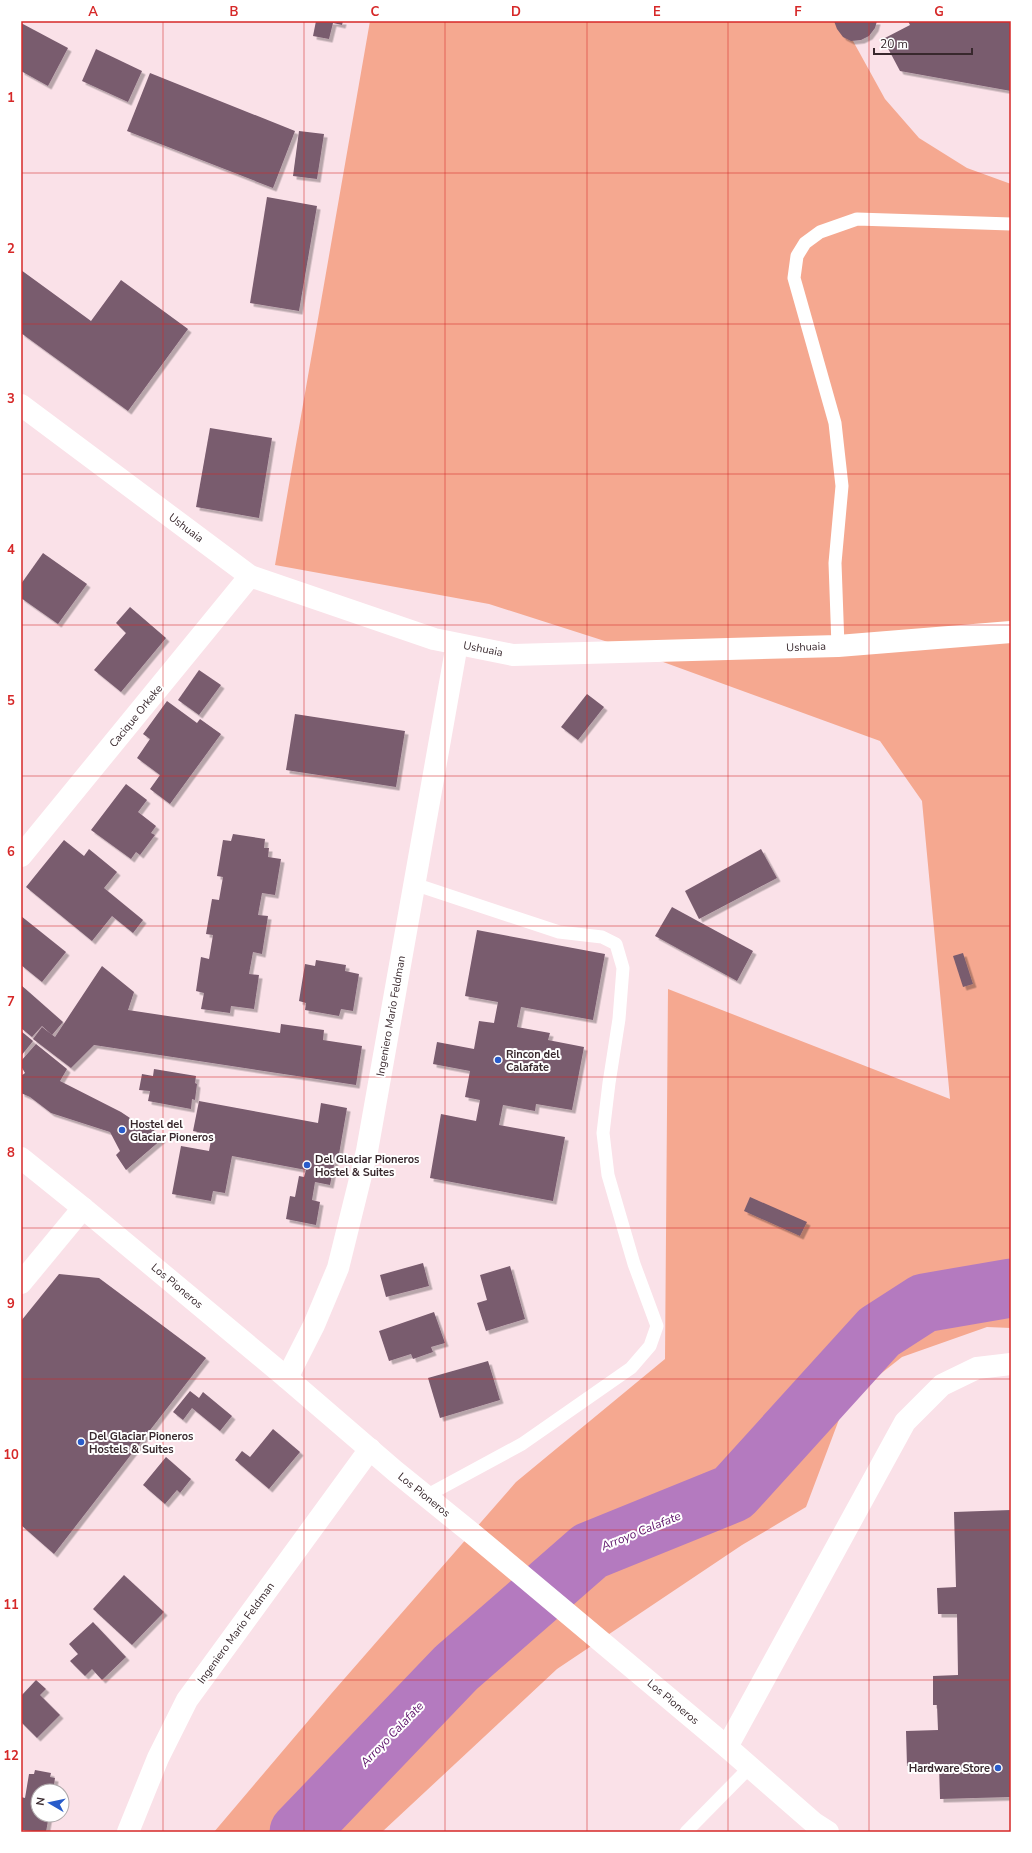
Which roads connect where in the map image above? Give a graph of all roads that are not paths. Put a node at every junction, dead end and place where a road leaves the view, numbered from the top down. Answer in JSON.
{"nodes":[{"id":1,"x":1011,"y":224,"type":"edge"},
{"id":2,"x":21,"y":405,"type":"edge"},
{"id":3,"x":250,"y":576,"type":"junction"},
{"id":4,"x":1011,"y":632,"type":"edge"},
{"id":5,"x":456,"y":644,"type":"junction"},
{"id":6,"x":838,"y":646,"type":"junction"},
{"id":7,"x":21,"y":856,"type":"edge"},
{"id":8,"x":414,"y":884,"type":"junction"},
{"id":9,"x":21,"y":1158,"type":"edge"},
{"id":10,"x":84,"y":1208,"type":"junction"},
{"id":11,"x":21,"y":1283,"type":"edge"},
{"id":12,"x":1011,"y":1364,"type":"edge"},
{"id":13,"x":287,"y":1378,"type":"junction"},
{"id":14,"x":370,"y":1449,"type":"junction"},
{"id":15,"x":426,"y":1496,"type":"junction"},
{"id":16,"x":727,"y":1747,"type":"junction"},
{"id":17,"x":750,"y":1767,"type":"junction"},
{"id":18,"x":128,"y":1832,"type":"edge"},
{"id":19,"x":686,"y":1832,"type":"edge"},
{"id":20,"x":828,"y":1832,"type":"edge"}],
"edges":[{"from":1,"to":6,"type":"lane"},
{"from":2,"to":3,"type":"street","name":"Ushuaia"},
{"from":3,"to":5,"type":"street","name":"Ushuaia"},
{"from":3,"to":7,"type":"street","name":"Cacique Orkeke"},
{"from":4,"to":6,"type":"street","name":"Ushuaia"},
{"from":5,"to":6,"type":"street","name":"Ushuaia"},
{"from":5,"to":8,"type":"street","name":"Ingeniero Mario Feldman"},
{"from":8,"to":13,"type":"street","name":"Ingeniero Mario Feldman"},
{"from":8,"to":15,"type":"lane"},
{"from":9,"to":10,"type":"street","name":"Los Pioneros"},
{"from":10,"to":11,"type":"street"},
{"from":10,"to":13,"type":"street","name":"Los Pioneros"},
{"from":12,"to":16,"type":"street"},
{"from":13,"to":14,"type":"street","name":"Los Pioneros"},
{"from":14,"to":15,"type":"street","name":"Los Pioneros"},
{"from":14,"to":18,"type":"street","name":"Ingeniero Mario Feldman"},
{"from":15,"to":16,"type":"street","name":"Los Pioneros"},
{"from":16,"to":17,"type":"street","name":"Los Pioneros"},
{"from":17,"to":19,"type":"lane"},
{"from":17,"to":20,"type":"street","name":"Los Pioneros"}]}
